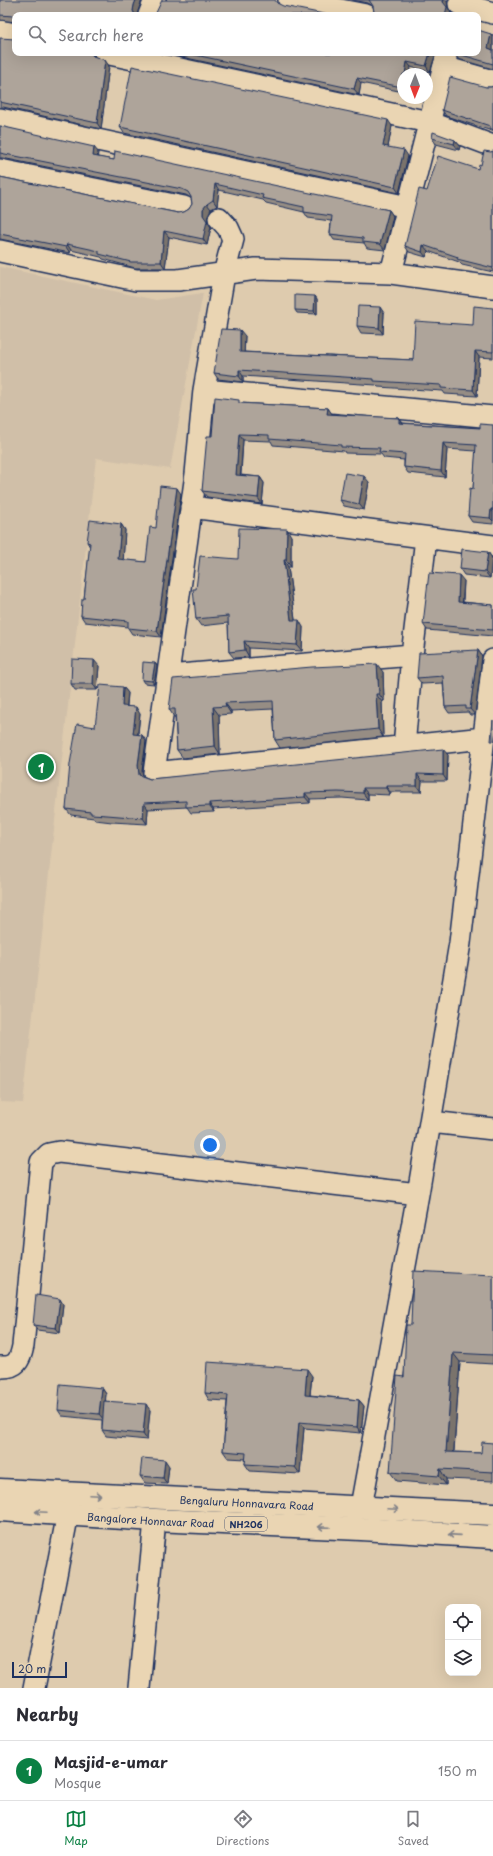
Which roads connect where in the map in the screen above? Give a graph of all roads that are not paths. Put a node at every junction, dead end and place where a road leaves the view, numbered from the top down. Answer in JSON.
{"nodes":[{"id":1,"x":155,"y":0,"type":"edge"},
{"id":2,"x":289,"y":0,"type":"edge"},
{"id":3,"x":459,"y":6,"type":"edge"},
{"id":4,"x":151,"y":12,"type":"edge"},
{"id":5,"x":351,"y":12,"type":"edge"},
{"id":6,"x":493,"y":13,"type":"edge"},
{"id":7,"x":0,"y":30,"type":"edge"},
{"id":8,"x":12,"y":33,"type":"edge"},
{"id":9,"x":135,"y":56,"type":"edge"},
{"id":10,"x":445,"y":60,"type":"edge"},
{"id":11,"x":493,"y":81,"type":"edge"},
{"id":12,"x":0,"y":119,"type":"edge"},
{"id":13,"x":430,"y":122,"type":"junction"},
{"id":14,"x":493,"y":146,"type":"edge"},
{"id":15,"x":0,"y":170,"type":"edge"},
{"id":16,"x":184,"y":207,"type":"dead end"},
{"id":17,"x":408,"y":207,"type":"junction"},
{"id":18,"x":219,"y":218,"type":"dead end"},
{"id":19,"x":0,"y":251,"type":"edge"},
{"id":20,"x":391,"y":273,"type":"junction"},
{"id":21,"x":224,"y":274,"type":"junction"},
{"id":22,"x":493,"y":287,"type":"edge"},
{"id":23,"x":204,"y":390,"type":"junction"},
{"id":24,"x":493,"y":417,"type":"edge"},
{"id":25,"x":191,"y":507,"type":"junction"},
{"id":26,"x":426,"y":538,"type":"junction"},
{"id":27,"x":493,"y":546,"type":"edge"},
{"id":28,"x":412,"y":655,"type":"junction"},
{"id":29,"x":493,"y":660,"type":"edge"},
{"id":30,"x":168,"y":676,"type":"junction"},
{"id":31,"x":484,"y":738,"type":"junction"},
{"id":32,"x":404,"y":746,"type":"junction"},
{"id":33,"x":487,"y":766,"type":"edge"},
{"id":34,"x":431,"y":1122,"type":"junction"},
{"id":35,"x":493,"y":1129,"type":"edge"},
{"id":36,"x":418,"y":1194,"type":"junction"},
{"id":37,"x":0,"y":1367,"type":"edge"},
{"id":38,"x":0,"y":1490,"type":"edge"},
{"id":39,"x":361,"y":1508,"type":"junction"},
{"id":40,"x":0,"y":1510,"type":"edge"},
{"id":41,"x":68,"y":1513,"type":"junction"},
{"id":42,"x":493,"y":1514,"type":"edge"},
{"id":43,"x":155,"y":1520,"type":"junction"},
{"id":44,"x":493,"y":1537,"type":"edge"},
{"id":45,"x":34,"y":1688,"type":"edge"},
{"id":46,"x":139,"y":1688,"type":"edge"}],
"edges":[{"from":1,"to":4,"type":"street"},
{"from":2,"to":5,"type":"street"},
{"from":3,"to":6,"type":"street"},
{"from":7,"to":8,"type":"street"},
{"from":9,"to":13,"type":"street"},
{"from":10,"to":11,"type":"street"},
{"from":10,"to":13,"type":"street"},
{"from":12,"to":17,"type":"street"},
{"from":13,"to":14,"type":"street"},
{"from":13,"to":17,"type":"street"},
{"from":15,"to":16,"type":"street"},
{"from":17,"to":20,"type":"street"},
{"from":18,"to":21,"type":"street"},
{"from":19,"to":21,"type":"street"},
{"from":20,"to":21,"type":"street"},
{"from":20,"to":22,"type":"street"},
{"from":21,"to":23,"type":"street"},
{"from":23,"to":24,"type":"street"},
{"from":23,"to":25,"type":"street"},
{"from":25,"to":26,"type":"street"},
{"from":25,"to":30,"type":"street"},
{"from":26,"to":27,"type":"street"},
{"from":26,"to":28,"type":"street"},
{"from":28,"to":30,"type":"street"},
{"from":28,"to":32,"type":"street"},
{"from":29,"to":31,"type":"street"},
{"from":30,"to":32,"type":"street"},
{"from":31,"to":32,"type":"street"},
{"from":31,"to":33,"type":"street"},
{"from":33,"to":34,"type":"street"},
{"from":34,"to":35,"type":"street"},
{"from":34,"to":36,"type":"street"},
{"from":36,"to":37,"type":"street"},
{"from":36,"to":39,"type":"street"},
{"from":38,"to":39,"type":"main road","name":"Bengaluru Honnavara Road","number":"NH206","one_way":true},
{"from":39,"to":42,"type":"main road","name":"Bengaluru Honnavara Road","number":"NH206","one_way":true},
{"from":41,"to":40,"type":"main road","name":"Bangalore Honnavar Road","number":"NH206","one_way":true},
{"from":41,"to":43,"type":"main road","name":"Bangalore Honnavar Road","number":"NH206"},
{"from":41,"to":45,"type":"street"},
{"from":44,"to":43,"type":"main road","name":"Bangalore Honnavar Road","number":"NH206","one_way":true},
{"from":43,"to":46,"type":"street"}]}
